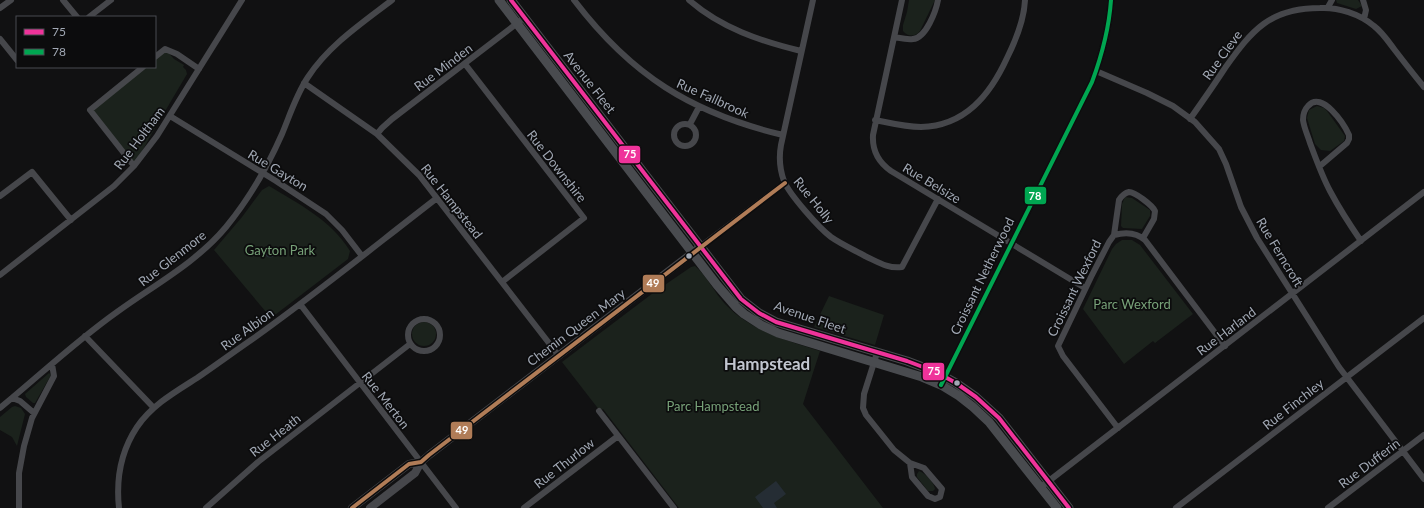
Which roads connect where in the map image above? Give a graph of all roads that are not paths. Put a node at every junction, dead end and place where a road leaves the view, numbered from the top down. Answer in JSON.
{"nodes":[{"id":1,"x":10,"y":0,"type":"edge"},
{"id":2,"x":63,"y":0,"type":"edge"},
{"id":3,"x":111,"y":0,"type":"edge"},
{"id":4,"x":242,"y":0,"type":"edge"},
{"id":5,"x":392,"y":0,"type":"edge"},
{"id":6,"x":499,"y":0,"type":"edge"},
{"id":7,"x":511,"y":0,"type":"edge"},
{"id":8,"x":574,"y":0,"type":"edge"},
{"id":9,"x":689,"y":0,"type":"edge"},
{"id":10,"x":813,"y":0,"type":"edge"},
{"id":11,"x":902,"y":0,"type":"edge"},
{"id":12,"x":938,"y":0,"type":"edge"},
{"id":13,"x":1025,"y":0,"type":"edge"},
{"id":14,"x":1111,"y":0,"type":"edge"},
{"id":15,"x":1332,"y":0,"type":"edge"},
{"id":16,"x":1363,"y":0,"type":"edge"},
{"id":17,"x":1328,"y":7,"type":"junction"},
{"id":18,"x":0,"y":8,"type":"edge"},
{"id":19,"x":76,"y":16,"type":"edge"},
{"id":20,"x":90,"y":16,"type":"edge"},
{"id":21,"x":1364,"y":19,"type":"junction"},
{"id":22,"x":521,"y":21,"type":"junction"},
{"id":23,"x":894,"y":37,"type":"junction"},
{"id":24,"x":0,"y":39,"type":"edge"},
{"id":25,"x":801,"y":51,"type":"junction"},
{"id":26,"x":156,"y":56,"type":"edge"},
{"id":27,"x":16,"y":59,"type":"edge"},
{"id":28,"x":465,"y":64,"type":"junction"},
{"id":29,"x":142,"y":68,"type":"edge"},
{"id":30,"x":199,"y":69,"type":"junction"},
{"id":31,"x":1096,"y":71,"type":"junction"},
{"id":32,"x":304,"y":83,"type":"junction"},
{"id":33,"x":1424,"y":87,"type":"edge"},
{"id":34,"x":699,"y":107,"type":"junction"},
{"id":35,"x":170,"y":116,"type":"junction"},
{"id":36,"x":1190,"y":119,"type":"junction"},
{"id":37,"x":875,"y":120,"type":"junction"},
{"id":38,"x":690,"y":124,"type":"dead end"},
{"id":39,"x":377,"y":134,"type":"junction"},
{"id":40,"x":783,"y":135,"type":"junction"},
{"id":41,"x":134,"y":166,"type":"junction"},
{"id":42,"x":1320,"y":166,"type":"junction"},
{"id":43,"x":263,"y":174,"type":"junction"},
{"id":44,"x":785,"y":183,"type":"junction"},
{"id":45,"x":1424,"y":192,"type":"edge"},
{"id":46,"x":0,"y":196,"type":"edge"},
{"id":47,"x":437,"y":198,"type":"junction"},
{"id":48,"x":938,"y":199,"type":"junction"},
{"id":49,"x":71,"y":220,"type":"junction"},
{"id":50,"x":1114,"y":235,"type":"junction"},
{"id":51,"x":1143,"y":238,"type":"junction"},
{"id":52,"x":1361,"y":241,"type":"junction"},
{"id":53,"x":1011,"y":244,"type":"junction"},
{"id":54,"x":700,"y":247,"type":"junction"},
{"id":55,"x":693,"y":253,"type":"junction"},
{"id":56,"x":362,"y":256,"type":"junction"},
{"id":57,"x":0,"y":275,"type":"edge"},
{"id":58,"x":502,"y":282,"type":"junction"},
{"id":59,"x":1085,"y":288,"type":"junction"},
{"id":60,"x":1292,"y":294,"type":"junction"},
{"id":61,"x":300,"y":304,"type":"junction"},
{"id":62,"x":1424,"y":318,"type":"edge"},
{"id":63,"x":86,"y":336,"type":"junction"},
{"id":64,"x":410,"y":344,"type":"junction"},
{"id":65,"x":1225,"y":346,"type":"junction"},
{"id":66,"x":559,"y":356,"type":"junction"},
{"id":67,"x":876,"y":357,"type":"junction"},
{"id":68,"x":52,"y":364,"type":"junction"},
{"id":69,"x":1347,"y":377,"type":"junction"},
{"id":70,"x":943,"y":381,"type":"junction"},
{"id":71,"x":360,"y":383,"type":"junction"},
{"id":72,"x":12,"y":398,"type":"junction"},
{"id":73,"x":153,"y":407,"type":"junction"},
{"id":74,"x":0,"y":408,"type":"edge"},
{"id":75,"x":599,"y":411,"type":"dead end"},
{"id":76,"x":34,"y":413,"type":"junction"},
{"id":77,"x":1118,"y":428,"type":"junction"},
{"id":78,"x":1424,"y":435,"type":"edge"},
{"id":79,"x":618,"y":436,"type":"junction"},
{"id":80,"x":1403,"y":451,"type":"junction"},
{"id":81,"x":421,"y":462,"type":"junction"},
{"id":82,"x":910,"y":463,"type":"junction"},
{"id":83,"x":1424,"y":479,"type":"edge"},
{"id":84,"x":1049,"y":481,"type":"junction"},
{"id":85,"x":1041,"y":487,"type":"junction"},
{"id":86,"x":19,"y":508,"type":"edge"},
{"id":87,"x":119,"y":508,"type":"edge"},
{"id":88,"x":206,"y":508,"type":"edge"},
{"id":89,"x":352,"y":508,"type":"edge"},
{"id":90,"x":370,"y":508,"type":"edge"},
{"id":91,"x":456,"y":508,"type":"edge"},
{"id":92,"x":524,"y":508,"type":"edge"},
{"id":93,"x":674,"y":508,"type":"edge"},
{"id":94,"x":1057,"y":508,"type":"edge"},
{"id":95,"x":1069,"y":508,"type":"edge"},
{"id":96,"x":1176,"y":508,"type":"edge"},
{"id":97,"x":1328,"y":508,"type":"edge"}],
"edges":[{"from":1,"to":18,"type":"street"},
{"from":2,"to":19,"type":"street"},
{"from":3,"to":20,"type":"street"},
{"from":4,"to":30,"type":"street","name":"Rue Holtham"},
{"from":5,"to":32,"type":"street","name":"Rue Glenmore"},
{"from":6,"to":22,"type":"main road","name":"Avenue Fleet"},
{"from":7,"to":22,"type":"main road","name":"Avenue Fleet"},
{"from":8,"to":34,"type":"street","name":"Rue Fallbrook"},
{"from":9,"to":25,"type":"street"},
{"from":10,"to":25,"type":"street","name":"Rue Holly"},
{"from":11,"to":23,"type":"street","name":"Rue Belsize"},
{"from":12,"to":23,"type":"street"},
{"from":13,"to":37,"type":"street"},
{"from":14,"to":31,"type":"street","name":"Croissant Netherwood"},
{"from":15,"to":17,"type":"street"},
{"from":16,"to":21,"type":"street"},
{"from":17,"to":21,"type":"street","name":"Rue Cleve"},
{"from":17,"to":36,"type":"street","name":"Rue Cleve"},
{"from":21,"to":33,"type":"street","name":"Rue Cleve"},
{"from":22,"to":28,"type":"street","name":"Rue Minden"},
{"from":22,"to":54,"type":"main road","name":"Avenue Fleet"},
{"from":22,"to":55,"type":"main road","name":"Avenue Fleet"},
{"from":23,"to":37,"type":"street","name":"Rue Belsize"},
{"from":24,"to":27,"type":"street"},
{"from":25,"to":40,"type":"street","name":"Rue Holly"},
{"from":26,"to":30,"type":"street"},
{"from":28,"to":39,"type":"street","name":"Rue Minden"},
{"from":28,"to":58,"type":"street","name":"Rue Downshire"},
{"from":29,"to":41,"type":"street"},
{"from":30,"to":35,"type":"street","name":"Rue Holtham"},
{"from":31,"to":36,"type":"street","name":"Rue Ferncroft"},
{"from":31,"to":53,"type":"street","name":"Croissant Netherwood"},
{"from":32,"to":39,"type":"street","name":"Rue Hampstead"},
{"from":32,"to":43,"type":"street","name":"Rue Glenmore"},
{"from":34,"to":38,"type":"street"},
{"from":34,"to":40,"type":"street","name":"Rue Fallbrook"},
{"from":35,"to":41,"type":"street","name":"Rue Holtham"},
{"from":35,"to":43,"type":"street","name":"Rue Gayton"},
{"from":36,"to":60,"type":"street","name":"Rue Ferncroft"},
{"from":37,"to":48,"type":"street","name":"Rue Belsize"},
{"from":39,"to":47,"type":"street","name":"Rue Hampstead"},
{"from":40,"to":44,"type":"street","name":"Rue Holly"},
{"from":41,"to":49,"type":"street","name":"Rue Holtham"},
{"from":42,"to":42,"type":"street"},
{"from":42,"to":52,"type":"street"},
{"from":43,"to":56,"type":"street","name":"Rue Gayton"},
{"from":43,"to":63,"type":"street","name":"Rue Glenmore"},
{"from":44,"to":48,"type":"street","name":"Rue Holly"},
{"from":44,"to":54,"type":"street","name":"Chemin Queen Mary"},
{"from":45,"to":52,"type":"street","name":"Rue Harland"},
{"from":46,"to":49,"type":"street"},
{"from":47,"to":56,"type":"street","name":"Rue Albion"},
{"from":47,"to":58,"type":"street","name":"Rue Hampstead"},
{"from":48,"to":53,"type":"street","name":"Rue Belsize"},
{"from":49,"to":57,"type":"street","name":"Rue Holtham"},
{"from":50,"to":51,"type":"street","name":"Croissant Wexford"},
{"from":50,"to":51,"type":"street","name":"Croissant Wexford"},
{"from":50,"to":59,"type":"street","name":"Croissant Wexford"},
{"from":51,"to":65,"type":"street"},
{"from":52,"to":60,"type":"street","name":"Rue Harland"},
{"from":53,"to":59,"type":"street","name":"Rue Belsize"},
{"from":53,"to":70,"type":"street","name":"Croissant Netherwood"},
{"from":54,"to":55,"type":"street","name":"Chemin Queen Mary"},
{"from":54,"to":67,"type":"main road","name":"Avenue Fleet"},
{"from":55,"to":66,"type":"street","name":"Chemin Queen Mary"},
{"from":55,"to":67,"type":"main road","name":"Avenue Fleet"},
{"from":56,"to":61,"type":"street","name":"Rue Albion"},
{"from":58,"to":66,"type":"street","name":"Rue Hampstead"},
{"from":59,"to":77,"type":"street","name":"Croissant Wexford"},
{"from":60,"to":65,"type":"street","name":"Rue Harland"},
{"from":60,"to":69,"type":"street","name":"Rue Ferncroft"},
{"from":61,"to":71,"type":"street","name":"Rue Merton"},
{"from":61,"to":73,"type":"street","name":"Rue Albion"},
{"from":62,"to":69,"type":"street","name":"Rue Finchley"},
{"from":63,"to":68,"type":"street","name":"Rue Glenmore"},
{"from":63,"to":73,"type":"street"},
{"from":64,"to":64,"type":"street"},
{"from":64,"to":71,"type":"street","name":"Rue Heath"},
{"from":65,"to":77,"type":"street","name":"Rue Harland"},
{"from":66,"to":81,"type":"street","name":"Chemin Queen Mary"},
{"from":67,"to":70,"type":"main road","name":"Avenue Fleet"},
{"from":67,"to":82,"type":"street"},
{"from":68,"to":72,"type":"street","name":"Rue Glenmore"},
{"from":68,"to":76,"type":"street"},
{"from":69,"to":80,"type":"street","name":"Rue Ferncroft"},
{"from":69,"to":96,"type":"street","name":"Rue Finchley"},
{"from":70,"to":84,"type":"main road","name":"Avenue Fleet"},
{"from":70,"to":85,"type":"main road","name":"Avenue Fleet"},
{"from":71,"to":81,"type":"street","name":"Rue Merton"},
{"from":71,"to":88,"type":"street","name":"Rue Heath"},
{"from":72,"to":74,"type":"street","name":"Rue Glenmore"},
{"from":72,"to":76,"type":"street"},
{"from":73,"to":87,"type":"street","name":"Rue Albion"},
{"from":75,"to":79,"type":"street"},
{"from":76,"to":86,"type":"street"},
{"from":77,"to":84,"type":"street","name":"Rue Harland"},
{"from":78,"to":80,"type":"street","name":"Rue Dufferin"},
{"from":79,"to":92,"type":"street","name":"Rue Thurlow"},
{"from":79,"to":93,"type":"street"},
{"from":80,"to":83,"type":"street","name":"Rue Ferncroft"},
{"from":80,"to":97,"type":"street","name":"Rue Dufferin"},
{"from":81,"to":89,"type":"street","name":"Chemin Queen Mary"},
{"from":81,"to":90,"type":"street","name":"Chemin Queen Mary"},
{"from":81,"to":91,"type":"street","name":"Rue Merton"},
{"from":82,"to":82,"type":"street"},
{"from":84,"to":85,"type":"street","name":"Rue Harland"},
{"from":84,"to":95,"type":"main road","name":"Avenue Fleet"},
{"from":85,"to":94,"type":"main road","name":"Avenue Fleet"}]}
